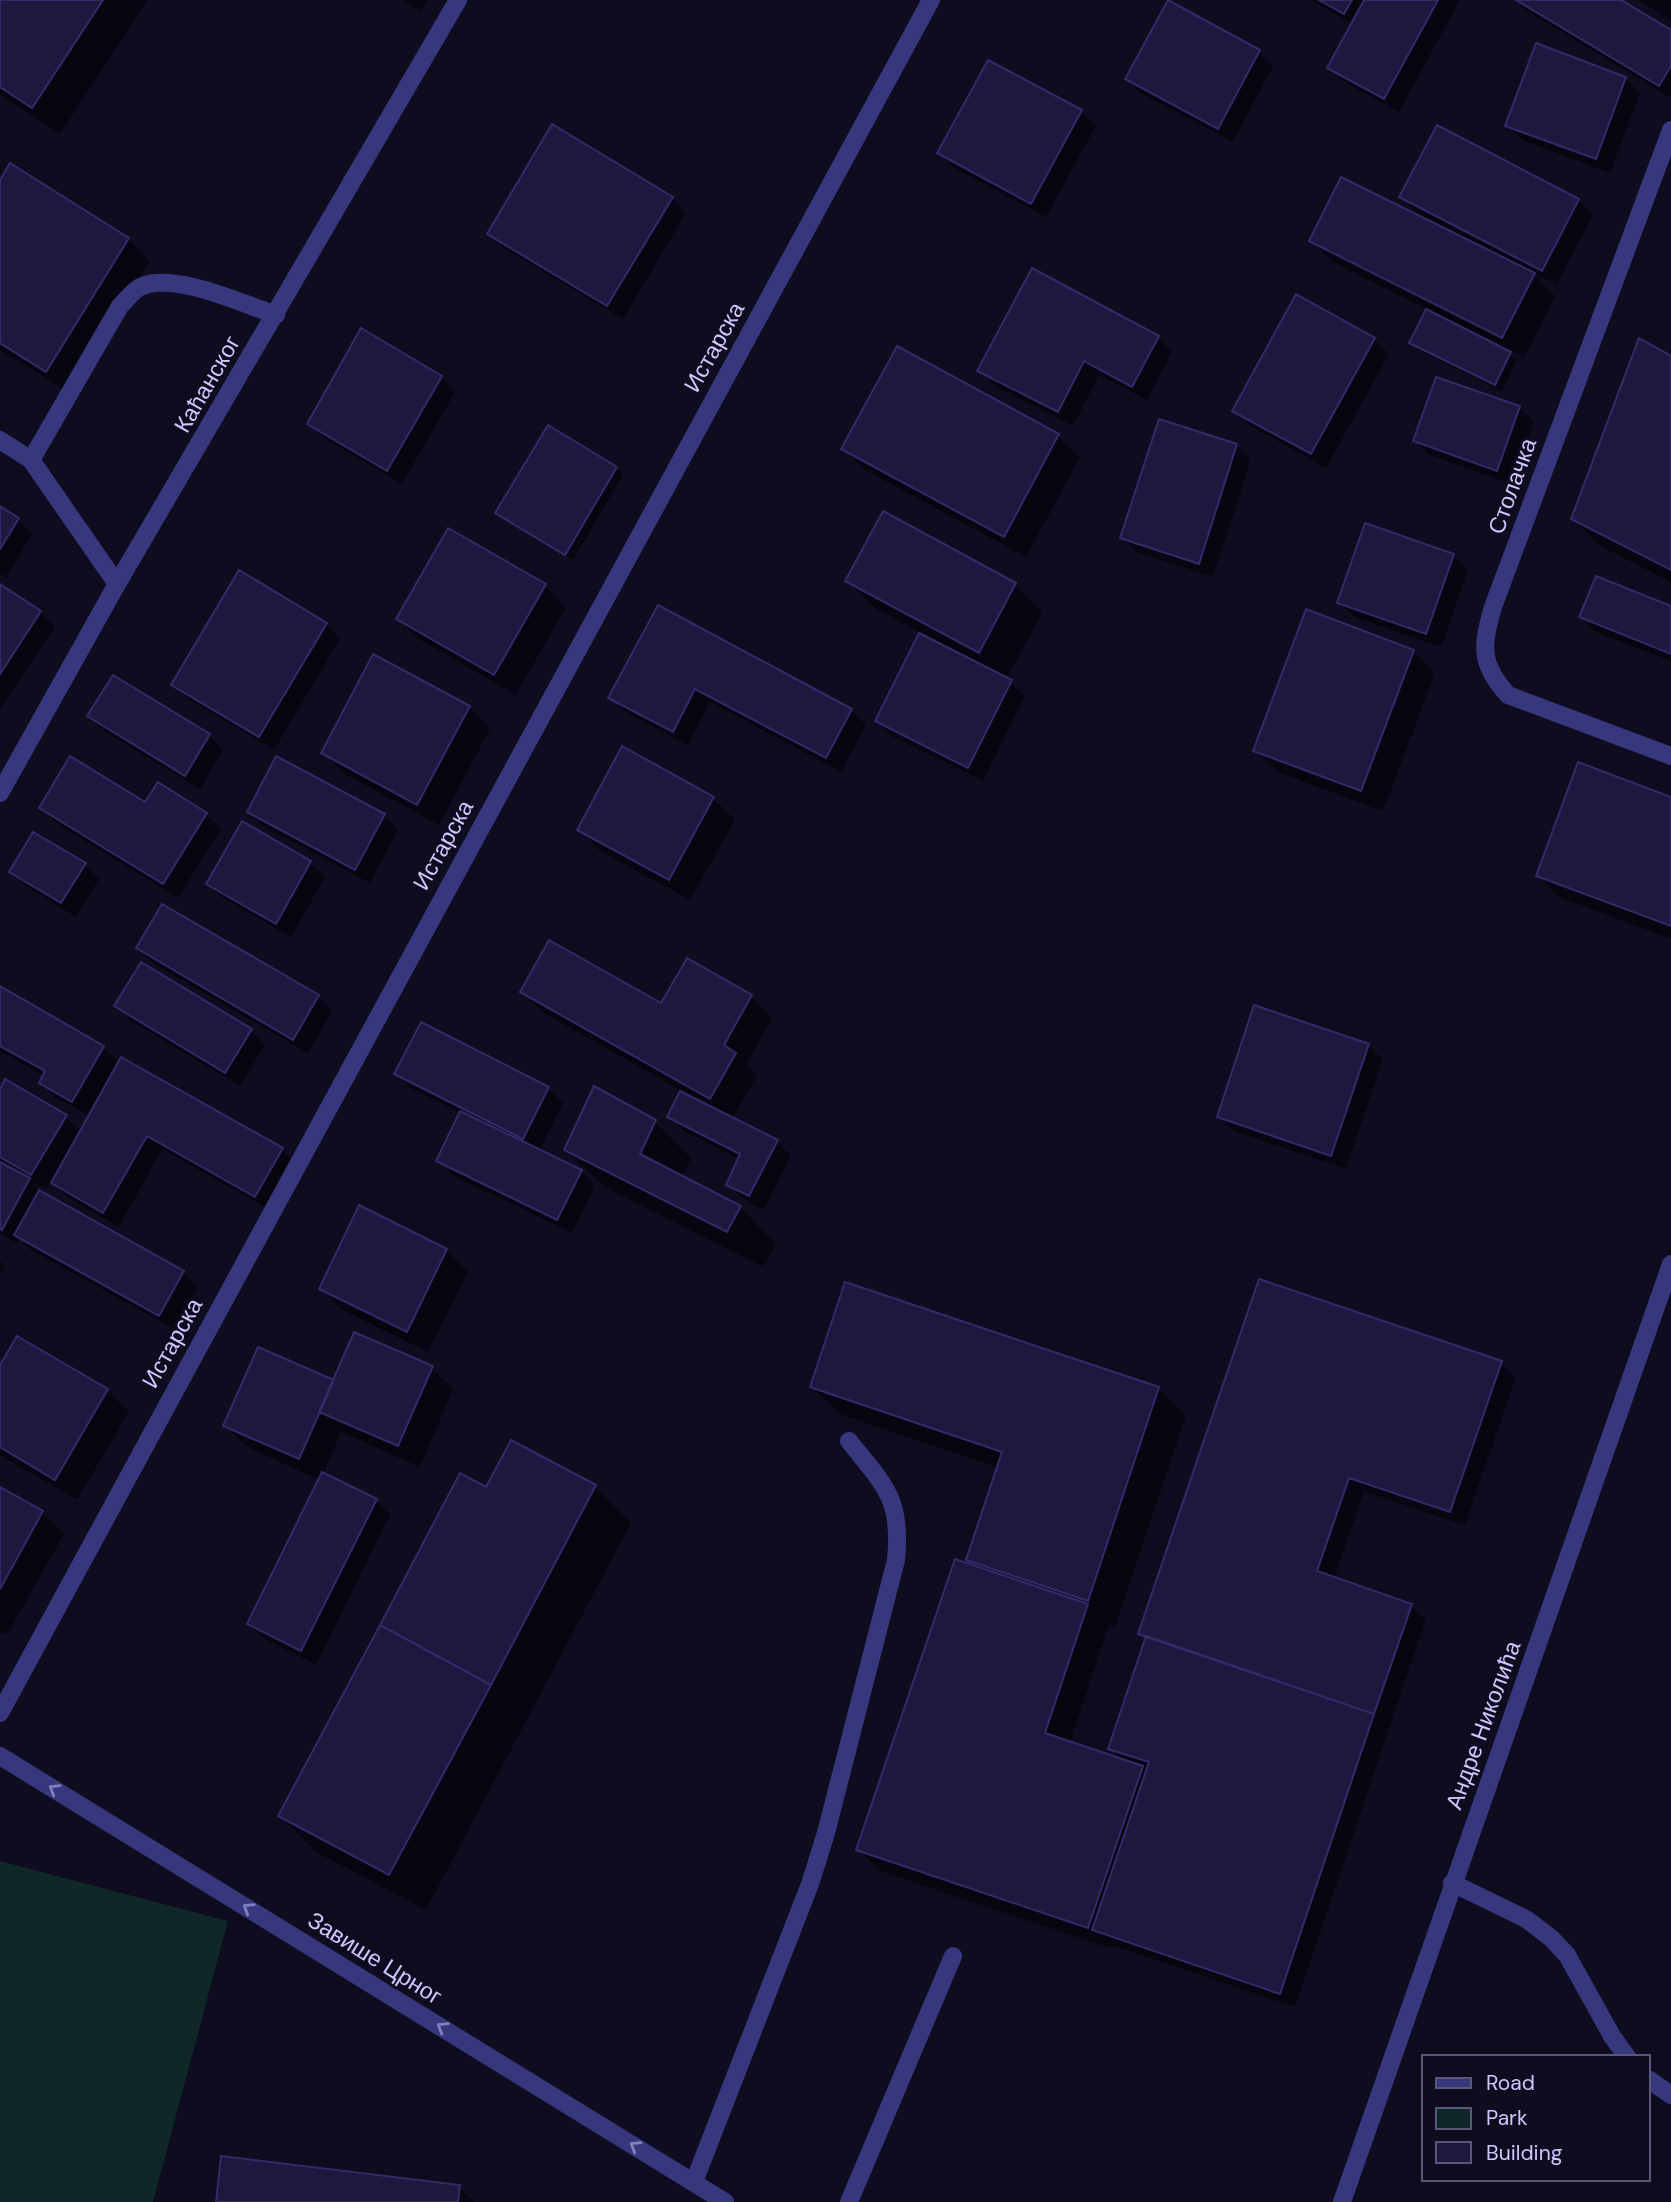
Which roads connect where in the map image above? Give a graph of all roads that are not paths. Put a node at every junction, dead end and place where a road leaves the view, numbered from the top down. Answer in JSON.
{"nodes":[{"id":1,"x":458,"y":0,"type":"edge"},
{"id":2,"x":931,"y":0,"type":"edge"},
{"id":3,"x":1671,"y":130,"type":"edge"},
{"id":4,"x":276,"y":315,"type":"junction"},
{"id":5,"x":0,"y":439,"type":"edge"},
{"id":6,"x":30,"y":460,"type":"junction"},
{"id":7,"x":117,"y":584,"type":"junction"},
{"id":8,"x":1671,"y":755,"type":"edge"},
{"id":9,"x":0,"y":793,"type":"edge"},
{"id":10,"x":1671,"y":1264,"type":"edge"},
{"id":11,"x":849,"y":1441,"type":"dead end"},
{"id":12,"x":0,"y":1713,"type":"edge"},
{"id":13,"x":0,"y":1756,"type":"edge"},
{"id":14,"x":1452,"y":1883,"type":"junction"},
{"id":15,"x":953,"y":1956,"type":"dead end"},
{"id":16,"x":1626,"y":2055,"type":"edge"},
{"id":17,"x":1650,"y":2080,"type":"edge"},
{"id":18,"x":1671,"y":2095,"type":"edge"},
{"id":19,"x":694,"y":2182,"type":"junction"},
{"id":20,"x":725,"y":2202,"type":"edge"},
{"id":21,"x":849,"y":2202,"type":"edge"},
{"id":22,"x":1342,"y":2202,"type":"edge"}],
"edges":[{"from":1,"to":4,"type":"street","name":"Каћанског"},
{"from":2,"to":12,"type":"street","name":"Истарска"},
{"from":3,"to":8,"type":"street","name":"Столачка"},
{"from":4,"to":6,"type":"street"},
{"from":4,"to":7,"type":"street","name":"Каћанског"},
{"from":5,"to":6,"type":"street"},
{"from":6,"to":7,"type":"street"},
{"from":7,"to":9,"type":"street","name":"Каћанског"},
{"from":10,"to":14,"type":"street","name":"Андре Николића"},
{"from":11,"to":19,"type":"street"},
{"from":19,"to":13,"type":"street","name":"Завише Црног","one_way":true},
{"from":14,"to":16,"type":"street"},
{"from":14,"to":22,"type":"street","name":"Андре Николића"},
{"from":15,"to":21,"type":"street"},
{"from":17,"to":18,"type":"street"},
{"from":19,"to":20,"type":"street","name":"Завише Црног"}]}
